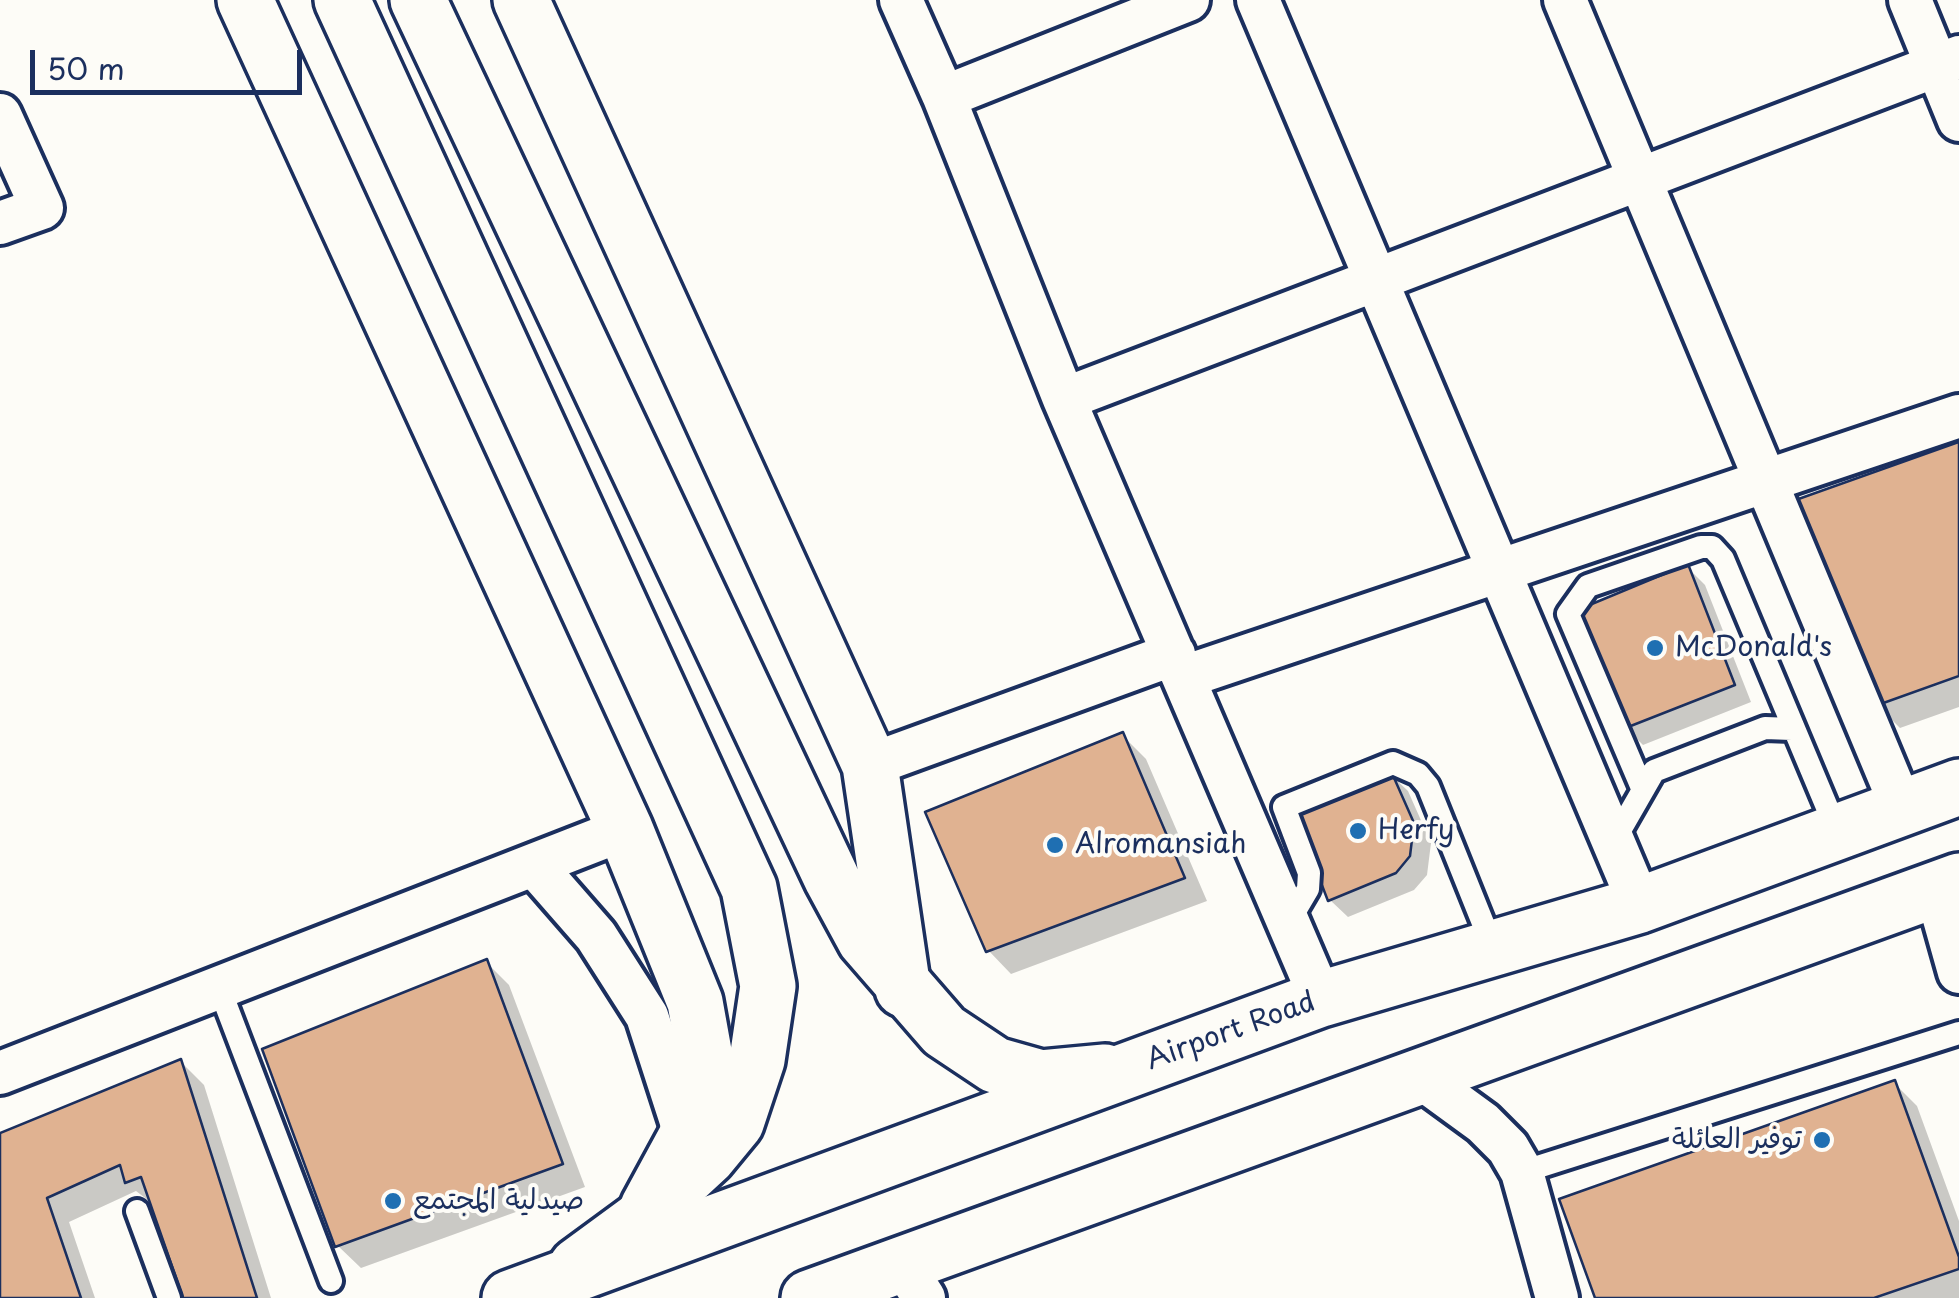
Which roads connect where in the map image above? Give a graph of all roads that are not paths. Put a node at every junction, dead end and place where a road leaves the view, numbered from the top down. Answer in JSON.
{"nodes":[{"id":1,"x":245,"y":0,"type":"edge"},
{"id":2,"x":342,"y":0,"type":"edge"},
{"id":3,"x":418,"y":0,"type":"edge"},
{"id":4,"x":521,"y":0,"type":"edge"},
{"id":5,"x":901,"y":0,"type":"edge"},
{"id":6,"x":1188,"y":0,"type":"edge"},
{"id":7,"x":1258,"y":0,"type":"edge"},
{"id":8,"x":1565,"y":0,"type":"edge"},
{"id":9,"x":1910,"y":0,"type":"edge"},
{"id":10,"x":1948,"y":62,"type":"edge"},
{"id":11,"x":944,"y":97,"type":"junction"},
{"id":12,"x":0,"y":115,"type":"edge"},
{"id":13,"x":1959,"y":120,"type":"edge"},
{"id":14,"x":1640,"y":179,"type":"junction"},
{"id":15,"x":0,"y":223,"type":"edge"},
{"id":16,"x":1376,"y":280,"type":"junction"},
{"id":17,"x":1064,"y":399,"type":"junction"},
{"id":18,"x":1959,"y":416,"type":"edge"},
{"id":19,"x":1766,"y":482,"type":"junction"},
{"id":20,"x":1499,"y":571,"type":"junction"},
{"id":21,"x":1179,"y":665,"type":"junction"},
{"id":22,"x":1792,"y":729,"type":"junction"},
{"id":23,"x":870,"y":765,"type":"junction"},
{"id":24,"x":1642,"y":788,"type":"junction"},
{"id":25,"x":1959,"y":788,"type":"edge"},
{"id":26,"x":1902,"y":808,"type":"junction"},
{"id":27,"x":626,"y":829,"type":"junction"},
{"id":28,"x":1837,"y":832,"type":"junction"},
{"id":29,"x":1615,"y":839,"type":"junction"},
{"id":30,"x":534,"y":865,"type":"junction"},
{"id":31,"x":1947,"y":886,"type":"edge"},
{"id":32,"x":1640,"y":904,"type":"junction"},
{"id":33,"x":1288,"y":922,"type":"junction"},
{"id":34,"x":1493,"y":948,"type":"junction"},
{"id":35,"x":1959,"y":972,"type":"edge"},
{"id":36,"x":219,"y":987,"type":"junction"},
{"id":37,"x":904,"y":988,"type":"junction"},
{"id":38,"x":1321,"y":999,"type":"junction"},
{"id":39,"x":1959,"y":1033,"type":"edge"},
{"id":40,"x":1128,"y":1070,"type":"junction"},
{"id":41,"x":0,"y":1073,"type":"edge"},
{"id":42,"x":1420,"y":1077,"type":"junction"},
{"id":43,"x":686,"y":1137,"type":"junction"},
{"id":44,"x":1522,"y":1172,"type":"junction"},
{"id":45,"x":137,"y":1212,"type":"dead end"},
{"id":46,"x":641,"y":1220,"type":"junction"},
{"id":47,"x":331,"y":1280,"type":"dead end"},
{"id":48,"x":913,"y":1281,"type":"edge"},
{"id":49,"x":534,"y":1289,"type":"edge"},
{"id":50,"x":169,"y":1298,"type":"edge"},
{"id":51,"x":809,"y":1298,"type":"edge"},
{"id":52,"x":1557,"y":1298,"type":"edge"}],
"edges":[{"from":1,"to":27,"type":"main road"},
{"from":2,"to":46,"type":"main road"},
{"from":3,"to":37,"type":"main road"},
{"from":4,"to":23,"type":"main road"},
{"from":5,"to":11,"type":"street"},
{"from":6,"to":11,"type":"street"},
{"from":7,"to":16,"type":"street"},
{"from":8,"to":14,"type":"street"},
{"from":9,"to":10,"type":"street"},
{"from":10,"to":13,"type":"street"},
{"from":10,"to":14,"type":"street"},
{"from":11,"to":17,"type":"street"},
{"from":12,"to":15,"type":"street"},
{"from":14,"to":16,"type":"street"},
{"from":14,"to":19,"type":"street"},
{"from":16,"to":17,"type":"street"},
{"from":16,"to":20,"type":"street"},
{"from":17,"to":21,"type":"street"},
{"from":18,"to":19,"type":"street"},
{"from":19,"to":20,"type":"street"},
{"from":19,"to":26,"type":"street"},
{"from":20,"to":21,"type":"street"},
{"from":20,"to":29,"type":"street"},
{"from":21,"to":23,"type":"street"},
{"from":21,"to":33,"type":"street"},
{"from":22,"to":24,"type":"lane"},
{"from":22,"to":24,"type":"lane"},
{"from":22,"to":28,"type":"lane"},
{"from":23,"to":37,"type":"main road"},
{"from":24,"to":29,"type":"lane"},
{"from":25,"to":26,"type":"main road","name":"Airport Road"},
{"from":26,"to":28,"type":"main road","name":"Airport Road"},
{"from":27,"to":30,"type":"street"},
{"from":27,"to":43,"type":"main road"},
{"from":28,"to":32,"type":"main road","name":"Airport Road"},
{"from":29,"to":32,"type":"street"},
{"from":30,"to":36,"type":"street"},
{"from":30,"to":43,"type":"street"},
{"from":31,"to":35,"type":"street"},
{"from":31,"to":42,"type":"main road"},
{"from":32,"to":34,"type":"main road","name":"Airport Road"},
{"from":33,"to":34,"type":"lane"},
{"from":33,"to":38,"type":"street"},
{"from":34,"to":38,"type":"main road","name":"Airport Road"},
{"from":36,"to":41,"type":"street"},
{"from":36,"to":47,"type":"lane"},
{"from":37,"to":40,"type":"main road"},
{"from":38,"to":40,"type":"main road","name":"Airport Road"},
{"from":39,"to":44,"type":"lane"},
{"from":40,"to":49,"type":"main road","name":"Airport Road"},
{"from":42,"to":44,"type":"street"},
{"from":42,"to":48,"type":"main road"},
{"from":43,"to":46,"type":"main road"},
{"from":44,"to":52,"type":"street"},
{"from":45,"to":50,"type":"lane"},
{"from":46,"to":49,"type":"main road"},
{"from":48,"to":51,"type":"main road"}]}
